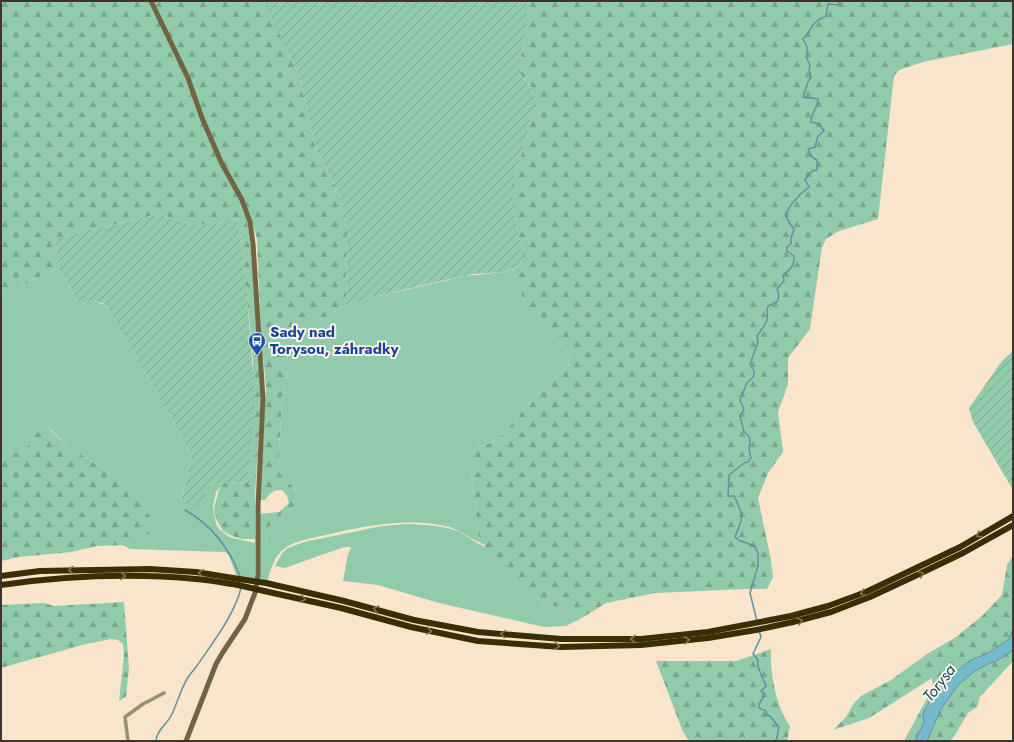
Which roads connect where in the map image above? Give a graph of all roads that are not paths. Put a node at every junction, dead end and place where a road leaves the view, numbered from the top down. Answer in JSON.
{"nodes":[{"id":1,"x":150,"y":1,"type":"edge"},
{"id":2,"x":1013,"y":516,"type":"edge"},
{"id":3,"x":1013,"y":525,"type":"edge"},
{"id":4,"x":1,"y":576,"type":"edge"},
{"id":5,"x":238,"y":582,"type":"junction"},
{"id":6,"x":1,"y":585,"type":"edge"},
{"id":7,"x":758,"y":626,"type":"junction"},
{"id":8,"x":164,"y":693,"type":"dead end"},
{"id":9,"x":128,"y":741,"type":"edge"},
{"id":10,"x":186,"y":741,"type":"edge"}],
"edges":[{"from":1,"to":10,"type":"street"},
{"from":2,"to":7,"type":"highway","one_way":true},
{"from":7,"to":3,"type":"highway","one_way":true},
{"from":5,"to":4,"type":"highway","one_way":true},
{"from":6,"to":5,"type":"highway","one_way":true},
{"from":7,"to":5,"type":"highway","one_way":true,"bridge":true},
{"from":5,"to":7,"type":"highway","one_way":true,"bridge":true},
{"from":8,"to":9,"type":"street"}]}
